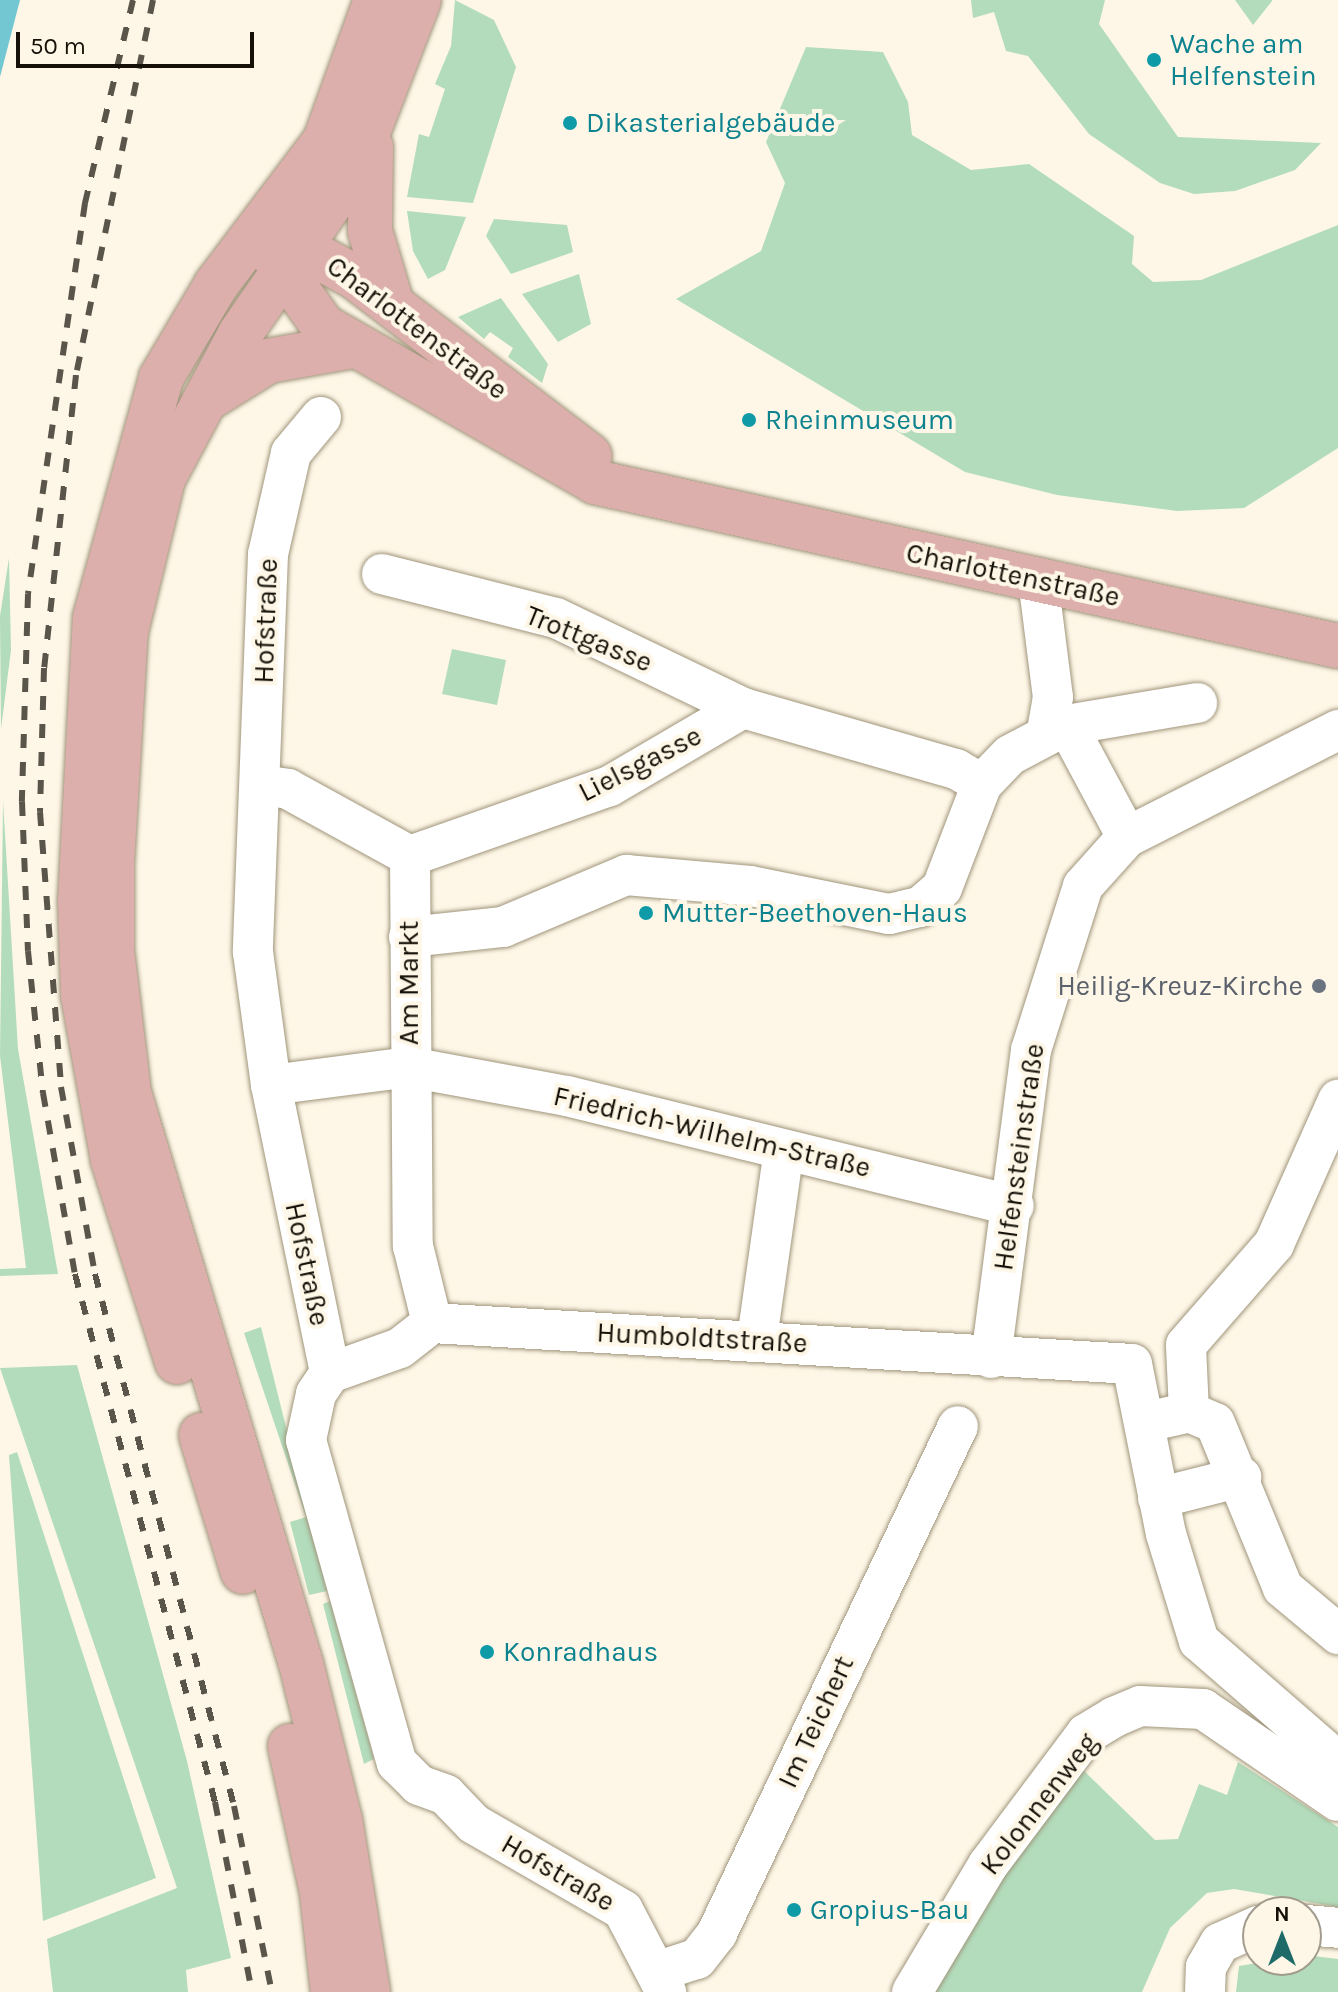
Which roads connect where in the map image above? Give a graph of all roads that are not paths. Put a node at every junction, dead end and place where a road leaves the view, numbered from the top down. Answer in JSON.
{"nodes":[{"id":1,"x":376,"y":0,"type":"edge"},
{"id":2,"x":419,"y":0,"type":"edge"},
{"id":3,"x":372,"y":130,"type":"junction"},
{"id":4,"x":262,"y":229,"type":"junction"},
{"id":5,"x":294,"y":261,"type":"junction"},
{"id":6,"x":392,"y":305,"type":"junction"},
{"id":7,"x":353,"y":346,"type":"junction"},
{"id":8,"x":198,"y":405,"type":"junction"},
{"id":9,"x":321,"y":417,"type":"dead end"},
{"id":10,"x":157,"y":448,"type":"junction"},
{"id":11,"x":641,"y":492,"type":"junction"},
{"id":12,"x":382,"y":574,"type":"dead end"},
{"id":13,"x":1038,"y":579,"type":"junction"},
{"id":14,"x":1338,"y":646,"type":"edge"},
{"id":15,"x":1197,"y":703,"type":"dead end"},
{"id":16,"x":743,"y":708,"type":"junction"},
{"id":17,"x":1057,"y":728,"type":"junction"},
{"id":18,"x":1338,"y":730,"type":"edge"},
{"id":19,"x":982,"y":784,"type":"junction"},
{"id":20,"x":261,"y":785,"type":"junction"},
{"id":21,"x":1127,"y":837,"type":"junction"},
{"id":22,"x":410,"y":856,"type":"junction"},
{"id":23,"x":409,"y":937,"type":"junction"},
{"id":24,"x":409,"y":1067,"type":"junction"},
{"id":25,"x":271,"y":1085,"type":"junction"},
{"id":26,"x":1338,"y":1100,"type":"edge"},
{"id":27,"x":784,"y":1150,"type":"junction"},
{"id":28,"x":1014,"y":1206,"type":"junction"},
{"id":29,"x":432,"y":1323,"type":"junction"},
{"id":30,"x":757,"y":1339,"type":"junction"},
{"id":31,"x":991,"y":1358,"type":"junction"},
{"id":32,"x":330,"y":1373,"type":"junction"},
{"id":33,"x":1189,"y":1412,"type":"junction"},
{"id":34,"x":1144,"y":1423,"type":"junction"},
{"id":35,"x":958,"y":1426,"type":"dead end"},
{"id":36,"x":1241,"y":1477,"type":"junction"},
{"id":37,"x":1158,"y":1498,"type":"junction"},
{"id":38,"x":1338,"y":1634,"type":"edge"},
{"id":39,"x":1338,"y":1762,"type":"edge"},
{"id":40,"x":1338,"y":1801,"type":"edge"},
{"id":41,"x":1242,"y":1933,"type":"edge"},
{"id":42,"x":662,"y":1982,"type":"edge"},
{"id":43,"x":333,"y":1992,"type":"edge"},
{"id":44,"x":368,"y":1992,"type":"edge"},
{"id":45,"x":912,"y":1992,"type":"edge"},
{"id":46,"x":1205,"y":1992,"type":"edge"}],
"edges":[{"from":1,"to":4,"type":"main road"},
{"from":2,"to":3,"type":"main road"},
{"from":3,"to":5,"type":"main road"},
{"from":3,"to":6,"type":"main road"},
{"from":4,"to":5,"type":"main road","name":"Charlottenstraße"},
{"from":4,"to":10,"type":"main road"},
{"from":5,"to":6,"type":"main road","name":"Charlottenstraße"},
{"from":5,"to":7,"type":"main road","name":"Charlottenstraße"},
{"from":5,"to":8,"type":"main road"},
{"from":6,"to":11,"type":"main road","name":"Charlottenstraße"},
{"from":7,"to":8,"type":"main road"},
{"from":7,"to":11,"type":"main road","name":"Charlottenstraße"},
{"from":8,"to":10,"type":"main road"},
{"from":9,"to":20,"type":"street","name":"Hofstraße"},
{"from":10,"to":43,"type":"main road"},
{"from":10,"to":44,"type":"main road"},
{"from":11,"to":13,"type":"main road","name":"Charlottenstraße"},
{"from":12,"to":16,"type":"street","name":"Trottgasse"},
{"from":13,"to":14,"type":"main road","name":"Charlottenstraße"},
{"from":13,"to":17,"type":"street"},
{"from":15,"to":17,"type":"street"},
{"from":16,"to":19,"type":"street","name":"Trottgasse"},
{"from":16,"to":22,"type":"street","name":"Lielsgasse"},
{"from":17,"to":19,"type":"street"},
{"from":17,"to":21,"type":"street"},
{"from":18,"to":21,"type":"street","name":"Helfensteinstraße"},
{"from":19,"to":23,"type":"street"},
{"from":20,"to":22,"type":"street"},
{"from":20,"to":25,"type":"street","name":"Hofstraße"},
{"from":21,"to":28,"type":"street","name":"Helfensteinstraße"},
{"from":22,"to":23,"type":"street","name":"Am Markt"},
{"from":23,"to":24,"type":"street","name":"Am Markt"},
{"from":24,"to":25,"type":"street","name":"Am Markt"},
{"from":24,"to":27,"type":"street","name":"Friedrich-Wilhelm-Straße"},
{"from":24,"to":29,"type":"street"},
{"from":25,"to":32,"type":"street","name":"Hofstraße"},
{"from":26,"to":33,"type":"street"},
{"from":27,"to":28,"type":"street","name":"Friedrich-Wilhelm-Straße"},
{"from":27,"to":30,"type":"street"},
{"from":28,"to":31,"type":"street","name":"Helfensteinstraße"},
{"from":29,"to":30,"type":"street","name":"Humboldtstraße"},
{"from":29,"to":32,"type":"street"},
{"from":30,"to":31,"type":"street","name":"Humboldtstraße"},
{"from":31,"to":34,"type":"street","name":"Humboldtstraße"},
{"from":32,"to":42,"type":"street","name":"Hofstraße"},
{"from":33,"to":34,"type":"street"},
{"from":33,"to":36,"type":"street"},
{"from":34,"to":37,"type":"street"},
{"from":35,"to":42,"type":"street","name":"Im Teichert"},
{"from":36,"to":37,"type":"street"},
{"from":36,"to":38,"type":"street"},
{"from":37,"to":39,"type":"street"},
{"from":40,"to":45,"type":"street","name":"Kolonnenweg"},
{"from":41,"to":46,"type":"street"}]}
